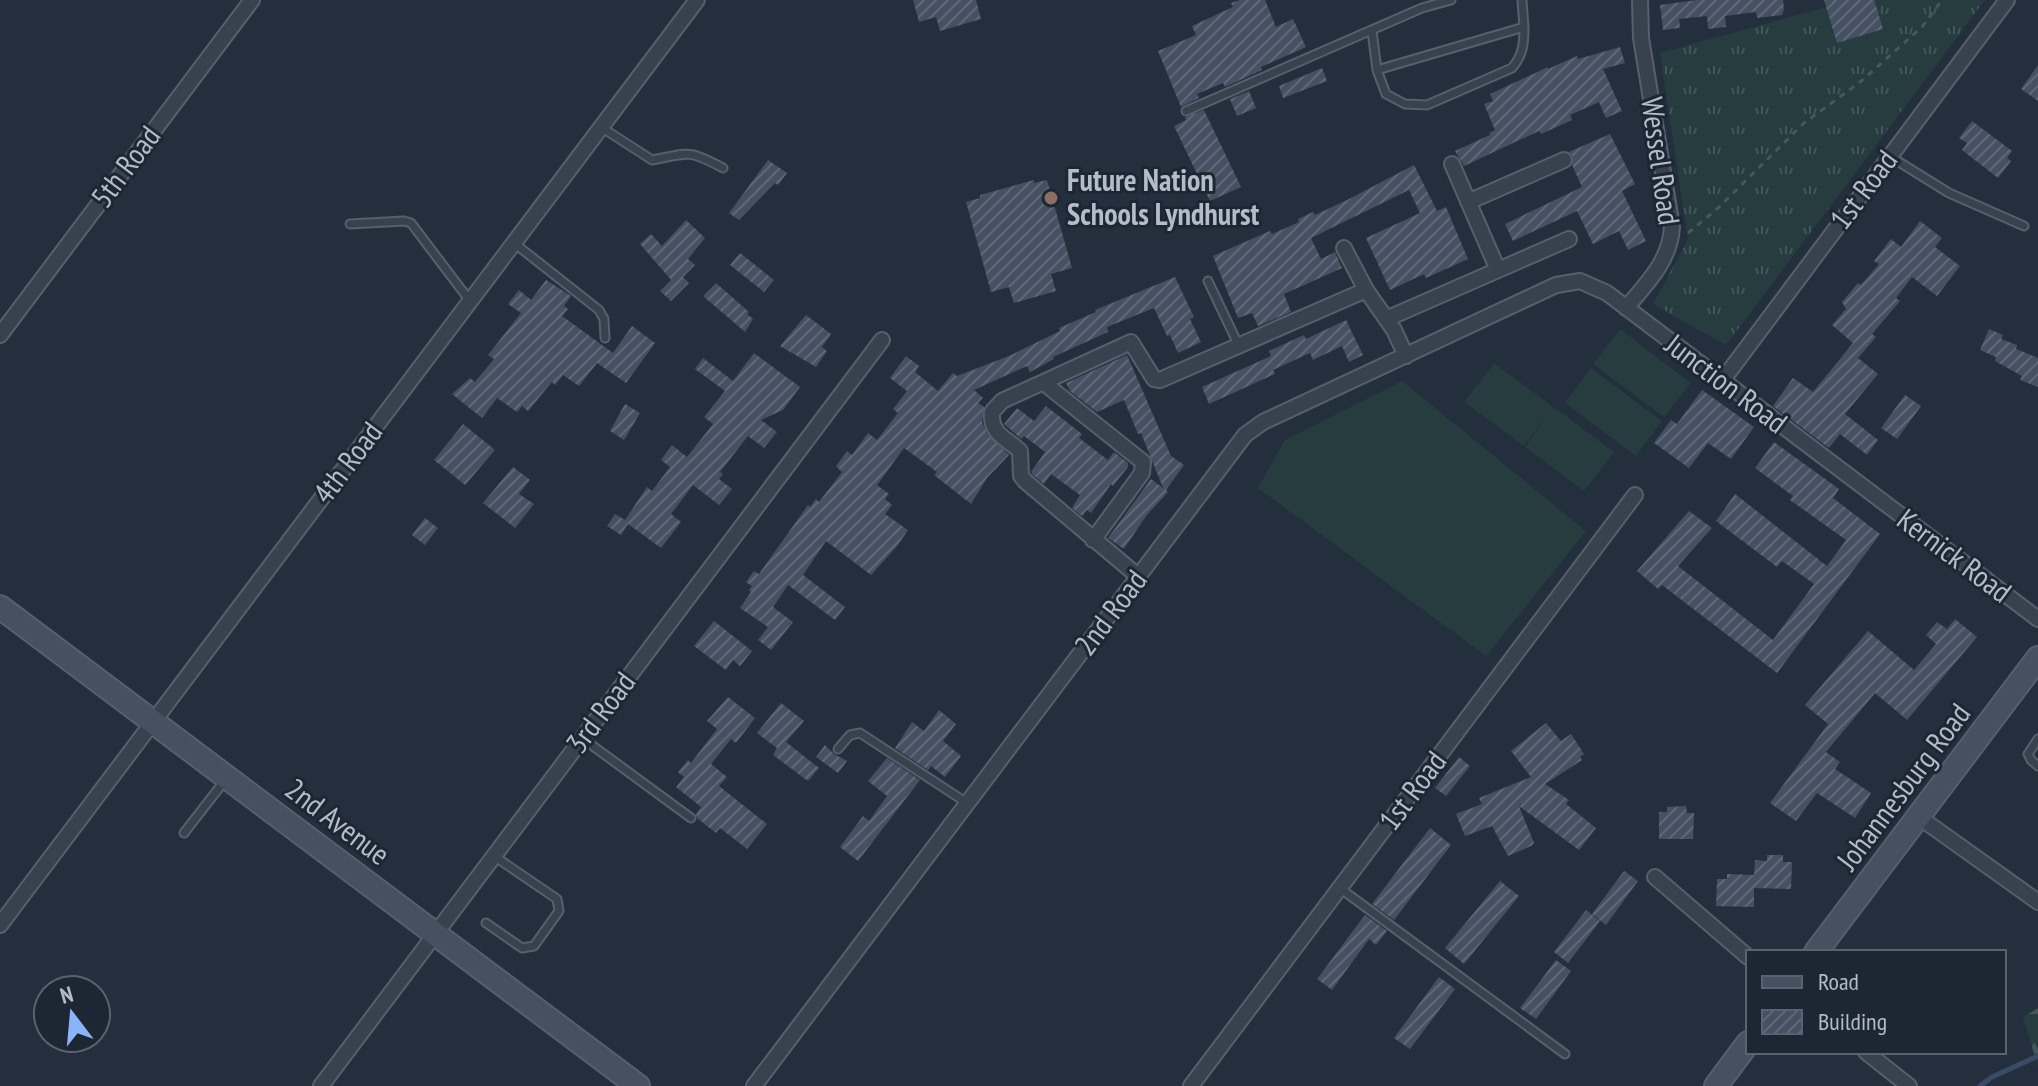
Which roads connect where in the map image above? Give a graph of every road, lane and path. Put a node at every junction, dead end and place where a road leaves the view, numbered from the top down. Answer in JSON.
{"nodes":[{"id":1,"x":252,"y":0,"type":"edge"},
{"id":2,"x":697,"y":0,"type":"edge"},
{"id":3,"x":1451,"y":0,"type":"edge"},
{"id":4,"x":1522,"y":0,"type":"edge"},
{"id":5,"x":1640,"y":0,"type":"edge"},
{"id":6,"x":1942,"y":0,"type":"edge"},
{"id":7,"x":2007,"y":0,"type":"edge"},
{"id":8,"x":1524,"y":27,"type":"junction"},
{"id":9,"x":1372,"y":31,"type":"junction"},
{"id":10,"x":1377,"y":70,"type":"junction"},
{"id":11,"x":1186,"y":111,"type":"dead end"},
{"id":12,"x":601,"y":127,"type":"junction"},
{"id":13,"x":1889,"y":156,"type":"junction"},
{"id":14,"x":1564,"y":160,"type":"dead end"},
{"id":15,"x":1452,"y":164,"type":"dead end"},
{"id":16,"x":723,"y":168,"type":"dead end"},
{"id":17,"x":1468,"y":202,"type":"junction"},
{"id":18,"x":350,"y":224,"type":"dead end"},
{"id":19,"x":2024,"y":226,"type":"dead end"},
{"id":20,"x":1569,"y":239,"type":"dead end"},
{"id":21,"x":514,"y":243,"type":"junction"},
{"id":22,"x":1344,"y":248,"type":"dead end"},
{"id":23,"x":1670,"y":249,"type":"junction"},
{"id":24,"x":1498,"y":270,"type":"junction"},
{"id":25,"x":1208,"y":281,"type":"dead end"},
{"id":26,"x":1580,"y":281,"type":"joint"},
{"id":27,"x":1366,"y":290,"type":"junction"},
{"id":28,"x":470,"y":301,"type":"junction"},
{"id":29,"x":1626,"y":308,"type":"junction"},
{"id":30,"x":1386,"y":319,"type":"junction"},
{"id":31,"x":0,"y":335,"type":"edge"},
{"id":32,"x":605,"y":338,"type":"dead end"},
{"id":33,"x":882,"y":340,"type":"dead end"},
{"id":34,"x":1238,"y":344,"type":"junction"},
{"id":35,"x":1406,"y":356,"type":"junction"},
{"id":36,"x":1722,"y":381,"type":"junction"},
{"id":37,"x":1044,"y":383,"type":"junction"},
{"id":38,"x":1870,"y":492,"type":"joint"},
{"id":39,"x":1635,"y":495,"type":"dead end"},
{"id":40,"x":1093,"y":540,"type":"junction"},
{"id":41,"x":1139,"y":577,"type":"junction"},
{"id":42,"x":0,"y":608,"type":"edge"},
{"id":43,"x":2038,"y":619,"type":"edge"},
{"id":44,"x":2038,"y":658,"type":"edge"},
{"id":45,"x":153,"y":722,"type":"junction"},
{"id":46,"x":582,"y":738,"type":"junction"},
{"id":47,"x":2038,"y":739,"type":"edge"},
{"id":48,"x":838,"y":749,"type":"dead end"},
{"id":49,"x":2038,"y":766,"type":"edge"},
{"id":50,"x":227,"y":777,"type":"junction"},
{"id":51,"x":967,"y":803,"type":"junction"},
{"id":52,"x":1919,"y":817,"type":"junction"},
{"id":53,"x":691,"y":818,"type":"dead end"},
{"id":54,"x":184,"y":833,"type":"dead end"},
{"id":55,"x":494,"y":856,"type":"junction"},
{"id":56,"x":1655,"y":877,"type":"dead end"},
{"id":57,"x":1339,"y":887,"type":"junction"},
{"id":58,"x":2038,"y":902,"type":"edge"},
{"id":59,"x":486,"y":923,"type":"dead end"},
{"id":60,"x":0,"y":925,"type":"edge"},
{"id":61,"x":435,"y":934,"type":"junction"},
{"id":62,"x":1818,"y":950,"type":"edge"},
{"id":63,"x":1746,"y":955,"type":"edge"},
{"id":64,"x":1746,"y":1046,"type":"edge"},
{"id":65,"x":1565,"y":1054,"type":"dead end"},
{"id":66,"x":1869,"y":1054,"type":"edge"},
{"id":67,"x":321,"y":1086,"type":"edge"},
{"id":68,"x":638,"y":1086,"type":"edge"},
{"id":69,"x":754,"y":1086,"type":"edge"},
{"id":70,"x":1191,"y":1086,"type":"edge"},
{"id":71,"x":1716,"y":1086,"type":"edge"},
{"id":72,"x":1909,"y":1086,"type":"edge"}],
"edges":[{"from":1,"to":31,"type":"street","name":"5th Road"},
{"from":2,"to":12,"type":"street","name":"4th Road"},
{"from":3,"to":9,"type":"lane"},
{"from":4,"to":8,"type":"lane"},
{"from":5,"to":23,"type":"street","name":"Wessel Road"},
{"from":6,"to":23,"type":"path"},
{"from":7,"to":13,"type":"street","name":"1st Road"},
{"from":8,"to":10,"type":"lane"},
{"from":8,"to":10,"type":"lane"},
{"from":9,"to":10,"type":"lane"},
{"from":9,"to":11,"type":"lane"},
{"from":12,"to":16,"type":"lane"},
{"from":12,"to":21,"type":"street","name":"4th Road"},
{"from":13,"to":19,"type":"lane"},
{"from":13,"to":36,"type":"street","name":"1st Road"},
{"from":14,"to":17,"type":"street"},
{"from":15,"to":17,"type":"street"},
{"from":17,"to":24,"type":"street"},
{"from":18,"to":28,"type":"lane"},
{"from":20,"to":24,"type":"street"},
{"from":21,"to":28,"type":"street","name":"4th Road"},
{"from":21,"to":32,"type":"lane"},
{"from":22,"to":27,"type":"street"},
{"from":23,"to":29,"type":"street","name":"Wessel Road"},
{"from":24,"to":30,"type":"street"},
{"from":25,"to":34,"type":"lane"},
{"from":26,"to":29,"type":"street","name":"Junction Road"},
{"from":26,"to":35,"type":"street","name":"2nd Road"},
{"from":27,"to":30,"type":"street"},
{"from":27,"to":34,"type":"street"},
{"from":28,"to":45,"type":"street","name":"4th Road"},
{"from":29,"to":36,"type":"street","name":"Junction Road"},
{"from":30,"to":35,"type":"street"},
{"from":33,"to":46,"type":"street","name":"3rd Road"},
{"from":34,"to":37,"type":"street"},
{"from":35,"to":41,"type":"street","name":"2nd Road"},
{"from":36,"to":38,"type":"street","name":"Junction Road"},
{"from":37,"to":40,"type":"street"},
{"from":37,"to":40,"type":"street"},
{"from":38,"to":43,"type":"street","name":"Kernick Road"},
{"from":39,"to":57,"type":"street","name":"1st Road"},
{"from":40,"to":41,"type":"street"},
{"from":41,"to":51,"type":"street","name":"2nd Road"},
{"from":42,"to":45,"type":"street","name":"2nd Avenue"},
{"from":44,"to":52,"type":"street","name":"Johannesburg Road"},
{"from":45,"to":50,"type":"street","name":"2nd Avenue"},
{"from":45,"to":60,"type":"street","name":"4th Road"},
{"from":46,"to":53,"type":"lane"},
{"from":46,"to":55,"type":"street","name":"3rd Road"},
{"from":47,"to":49,"type":"lane"},
{"from":48,"to":51,"type":"lane"},
{"from":50,"to":54,"type":"lane"},
{"from":50,"to":61,"type":"street","name":"2nd Avenue"},
{"from":51,"to":69,"type":"street","name":"2nd Road"},
{"from":52,"to":58,"type":"street"},
{"from":52,"to":62,"type":"street","name":"Johannesburg Road"},
{"from":55,"to":59,"type":"lane"},
{"from":55,"to":61,"type":"street","name":"3rd Road"},
{"from":56,"to":63,"type":"street"},
{"from":57,"to":65,"type":"lane"},
{"from":57,"to":70,"type":"street","name":"1st Road"},
{"from":61,"to":67,"type":"street","name":"3rd Road"},
{"from":61,"to":68,"type":"street","name":"2nd Avenue"},
{"from":64,"to":71,"type":"street"},
{"from":66,"to":72,"type":"street"}]}
